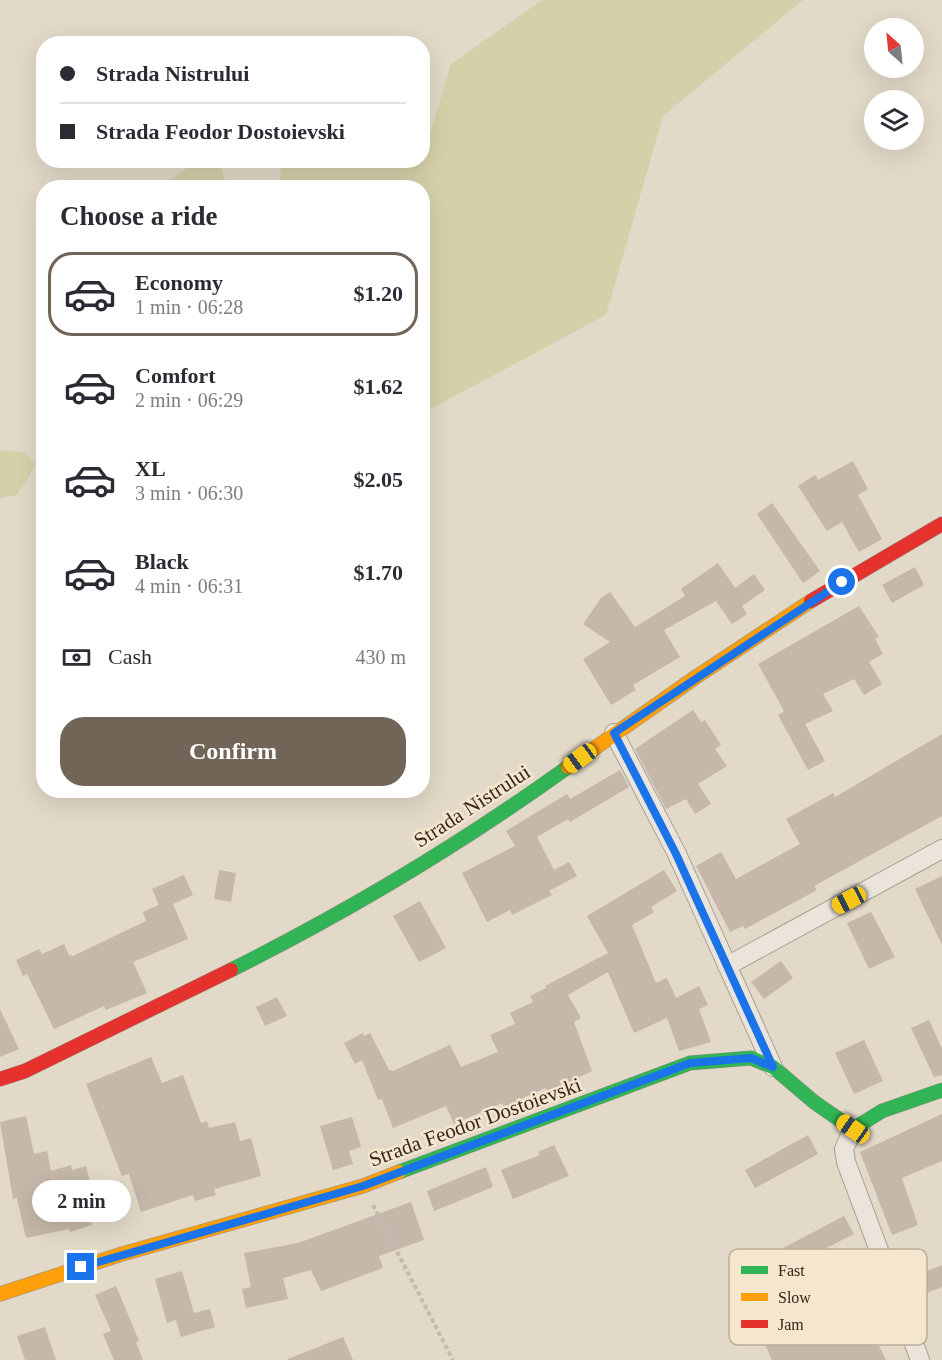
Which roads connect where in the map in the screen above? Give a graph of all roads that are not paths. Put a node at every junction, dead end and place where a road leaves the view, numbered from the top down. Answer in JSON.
{"nodes":[{"id":1,"x":942,"y":524,"type":"edge"},
{"id":2,"x":614,"y":733,"type":"junction"},
{"id":3,"x":942,"y":849,"type":"edge"},
{"id":4,"x":727,"y":966,"type":"junction"},
{"id":5,"x":773,"y":1067,"type":"junction"},
{"id":6,"x":0,"y":1079,"type":"edge"},
{"id":7,"x":942,"y":1090,"type":"edge"},
{"id":8,"x":853,"y":1129,"type":"junction"},
{"id":9,"x":879,"y":1249,"type":"edge"},
{"id":10,"x":0,"y":1294,"type":"edge"},
{"id":11,"x":914,"y":1345,"type":"edge"},
{"id":12,"x":920,"y":1360,"type":"edge"}],
"edges":[{"from":1,"to":2,"type":"street","name":"Strada Nistrului"},
{"from":2,"to":4,"type":"street"},
{"from":2,"to":6,"type":"street","name":"Strada Nistrului"},
{"from":3,"to":4,"type":"street"},
{"from":4,"to":5,"type":"street"},
{"from":5,"to":8,"type":"street","name":"Strada Feodor Dostoievski"},
{"from":5,"to":10,"type":"street","name":"Strada Feodor Dostoievski"},
{"from":7,"to":8,"type":"street"},
{"from":8,"to":9,"type":"street"},
{"from":11,"to":12,"type":"street"}]}
